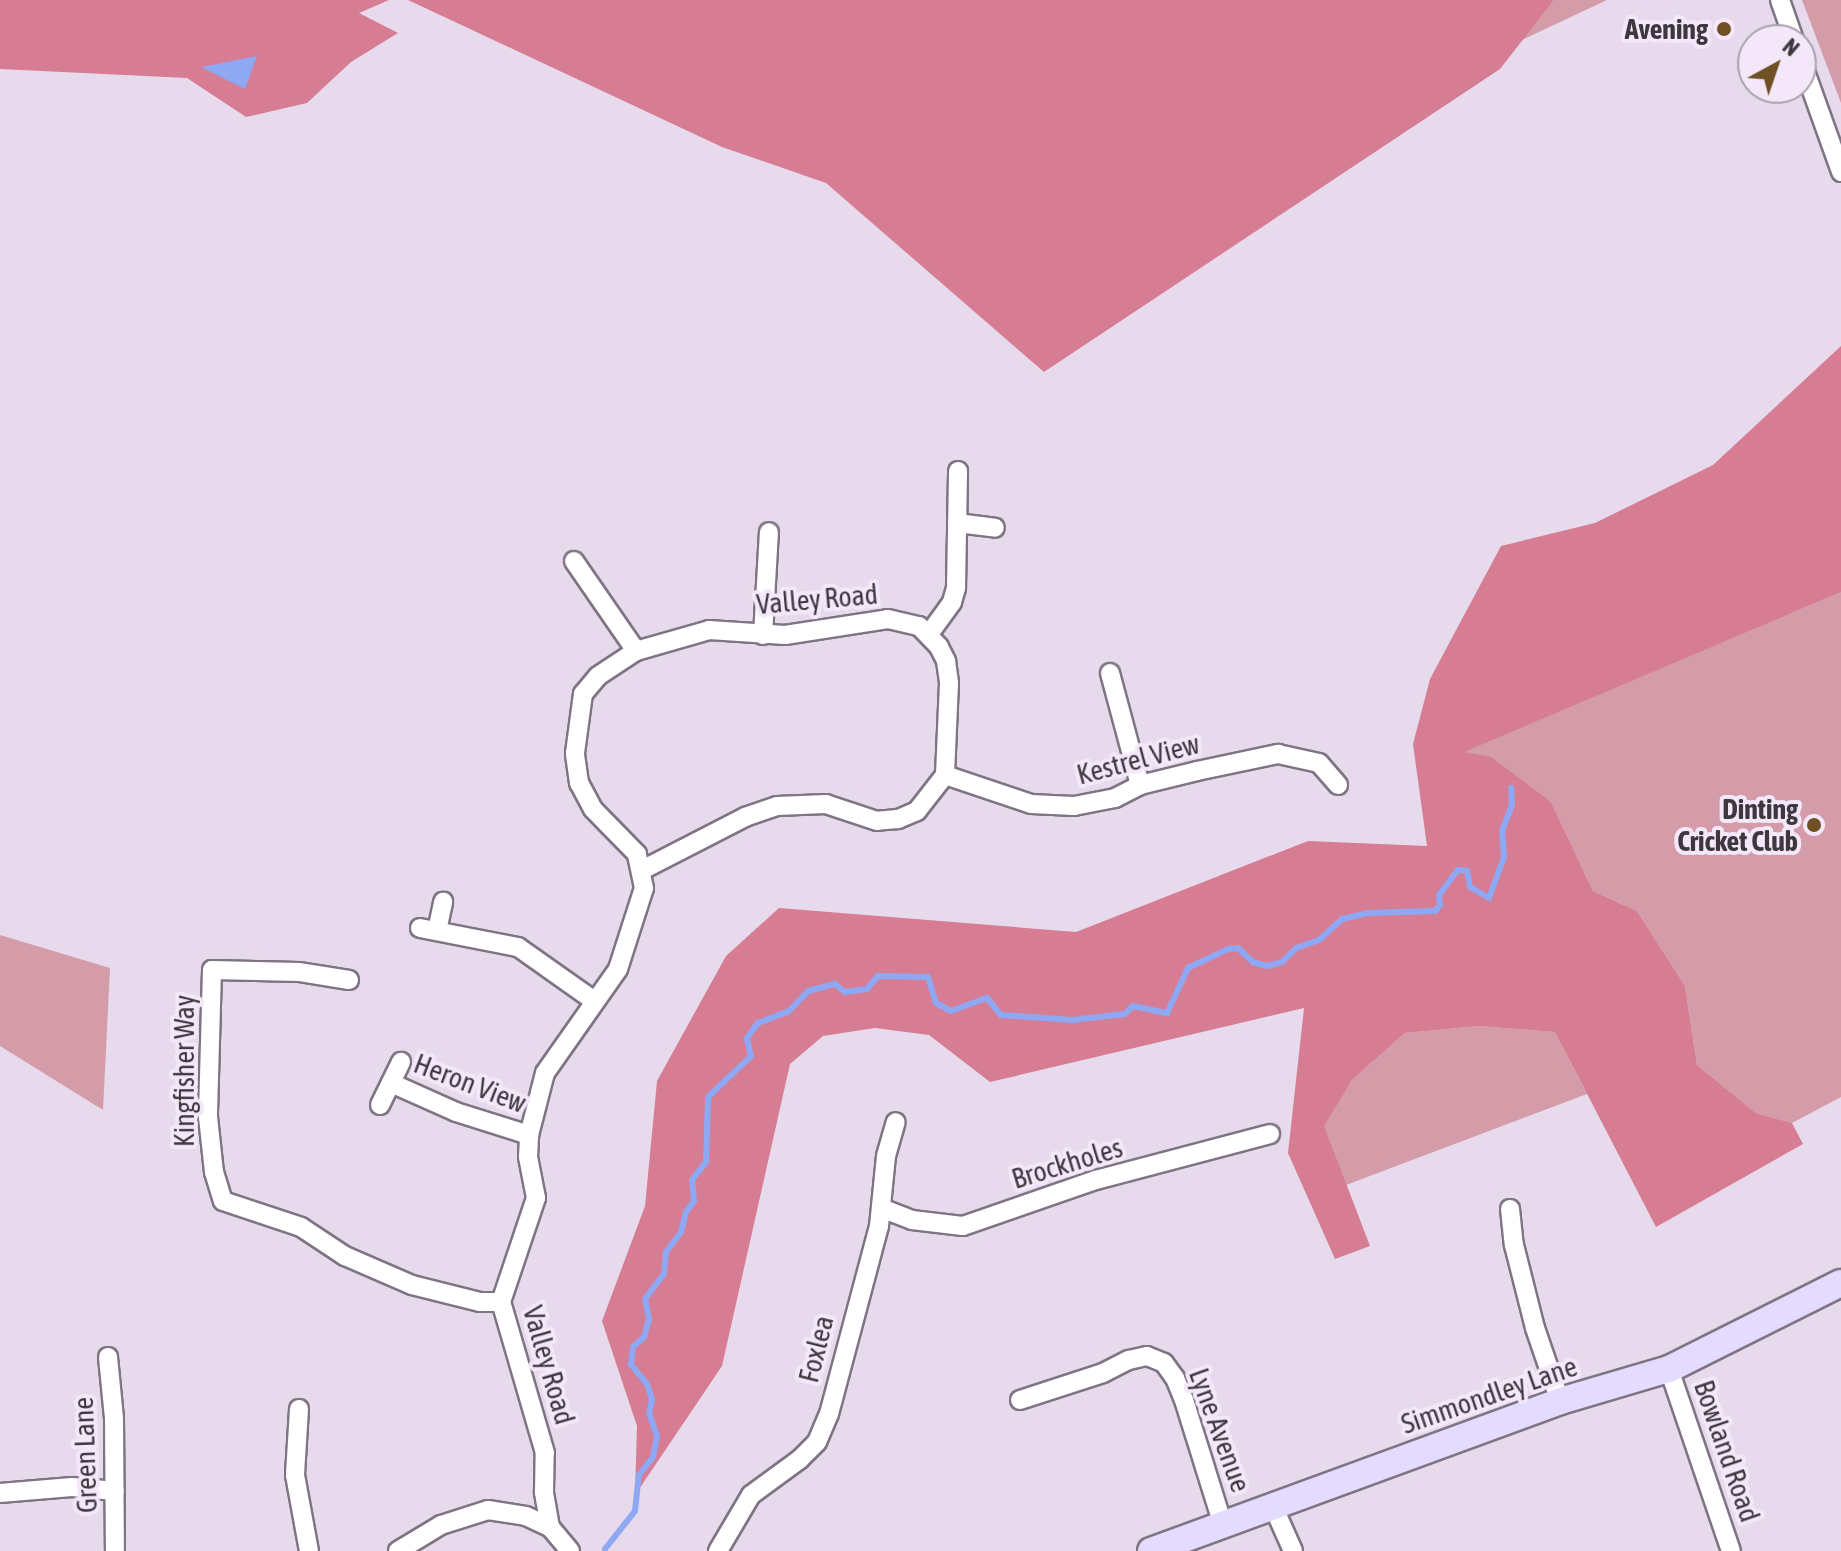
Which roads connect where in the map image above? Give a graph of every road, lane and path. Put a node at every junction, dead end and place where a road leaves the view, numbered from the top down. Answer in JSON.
{"nodes":[{"id":1,"x":1780,"y":0,"type":"edge"},
{"id":2,"x":1788,"y":24,"type":"edge"},
{"id":3,"x":1817,"y":104,"type":"edge"},
{"id":4,"x":1841,"y":172,"type":"edge"},
{"id":5,"x":958,"y":471,"type":"dead end"},
{"id":6,"x":957,"y":523,"type":"junction"},
{"id":7,"x":995,"y":528,"type":"dead end"},
{"id":8,"x":769,"y":532,"type":"dead end"},
{"id":9,"x":574,"y":561,"type":"dead end"},
{"id":10,"x":929,"y":634,"type":"junction"},
{"id":11,"x":763,"y":635,"type":"junction"},
{"id":12,"x":636,"y":651,"type":"junction"},
{"id":13,"x":1110,"y":673,"type":"dead end"},
{"id":14,"x":945,"y":775,"type":"junction"},
{"id":15,"x":1140,"y":785,"type":"junction"},
{"id":16,"x":1338,"y":785,"type":"dead end"},
{"id":17,"x":642,"y":870,"type":"junction"},
{"id":18,"x":443,"y":902,"type":"dead end"},
{"id":19,"x":349,"y":980,"type":"dead end"},
{"id":20,"x":593,"y":1000,"type":"junction"},
{"id":21,"x":401,"y":1062,"type":"dead end"},
{"id":22,"x":391,"y":1083,"type":"junction"},
{"id":23,"x":380,"y":1105,"type":"dead end"},
{"id":24,"x":896,"y":1122,"type":"dead end"},
{"id":25,"x":1270,"y":1134,"type":"dead end"},
{"id":26,"x":529,"y":1135,"type":"junction"},
{"id":27,"x":881,"y":1208,"type":"junction"},
{"id":28,"x":1510,"y":1209,"type":"dead end"},
{"id":29,"x":1841,"y":1283,"type":"edge"},
{"id":30,"x":501,"y":1302,"type":"junction"},
{"id":31,"x":108,"y":1357,"type":"dead end"},
{"id":32,"x":1669,"y":1369,"type":"junction"},
{"id":33,"x":1020,"y":1400,"type":"dead end"},
{"id":34,"x":1560,"y":1401,"type":"junction"},
{"id":35,"x":299,"y":1409,"type":"dead end"},
{"id":36,"x":115,"y":1491,"type":"junction"},
{"id":37,"x":0,"y":1493,"type":"edge"},
{"id":38,"x":1273,"y":1506,"type":"junction"},
{"id":39,"x":1223,"y":1525,"type":"junction"},
{"id":40,"x":550,"y":1527,"type":"junction"},
{"id":41,"x":115,"y":1551,"type":"edge"},
{"id":42,"x":309,"y":1551,"type":"edge"},
{"id":43,"x":398,"y":1551,"type":"edge"},
{"id":44,"x":570,"y":1551,"type":"edge"},
{"id":45,"x":718,"y":1551,"type":"edge"},
{"id":46,"x":1151,"y":1551,"type":"edge"},
{"id":47,"x":1293,"y":1551,"type":"edge"},
{"id":48,"x":1731,"y":1551,"type":"edge"}],
"edges":[{"from":1,"to":2,"type":"street"},
{"from":3,"to":4,"type":"street"},
{"from":5,"to":6,"type":"street"},
{"from":6,"to":7,"type":"street"},
{"from":6,"to":10,"type":"street"},
{"from":8,"to":11,"type":"street"},
{"from":9,"to":12,"type":"street"},
{"from":10,"to":11,"type":"street","name":"Valley Road"},
{"from":10,"to":14,"type":"street"},
{"from":11,"to":12,"type":"street","name":"Valley Road"},
{"from":12,"to":17,"type":"street","name":"Valley Road"},
{"from":13,"to":15,"type":"street"},
{"from":14,"to":15,"type":"street","name":"Kestrel View"},
{"from":14,"to":17,"type":"street"},
{"from":15,"to":16,"type":"street","name":"Kestrel View"},
{"from":17,"to":20,"type":"street","name":"Valley Road"},
{"from":18,"to":20,"type":"street"},
{"from":19,"to":30,"type":"street","name":"Kingfisher Way"},
{"from":20,"to":26,"type":"street","name":"Valley Road"},
{"from":21,"to":22,"type":"street"},
{"from":22,"to":23,"type":"street"},
{"from":22,"to":26,"type":"street","name":"Heron View"},
{"from":24,"to":27,"type":"street","name":"Foxlea"},
{"from":25,"to":27,"type":"street","name":"Brockholes"},
{"from":26,"to":30,"type":"street","name":"Valley Road"},
{"from":27,"to":45,"type":"street","name":"Foxlea"},
{"from":28,"to":34,"type":"street"},
{"from":29,"to":32,"type":"street","name":"Simmondley Lane"},
{"from":30,"to":40,"type":"street","name":"Valley Road"},
{"from":31,"to":36,"type":"street","name":"Green Lane"},
{"from":32,"to":34,"type":"street","name":"Simmondley Lane"},
{"from":32,"to":48,"type":"street","name":"Bowland Road"},
{"from":33,"to":39,"type":"street","name":"Lyne Avenue"},
{"from":34,"to":38,"type":"street","name":"Simmondley Lane"},
{"from":35,"to":42,"type":"street"},
{"from":36,"to":37,"type":"street"},
{"from":36,"to":41,"type":"street","name":"Green Lane"},
{"from":38,"to":39,"type":"street","name":"Simmondley Lane"},
{"from":38,"to":47,"type":"street"},
{"from":39,"to":46,"type":"street","name":"Simmondley Lane"},
{"from":40,"to":43,"type":"street"},
{"from":40,"to":44,"type":"street"}]}
